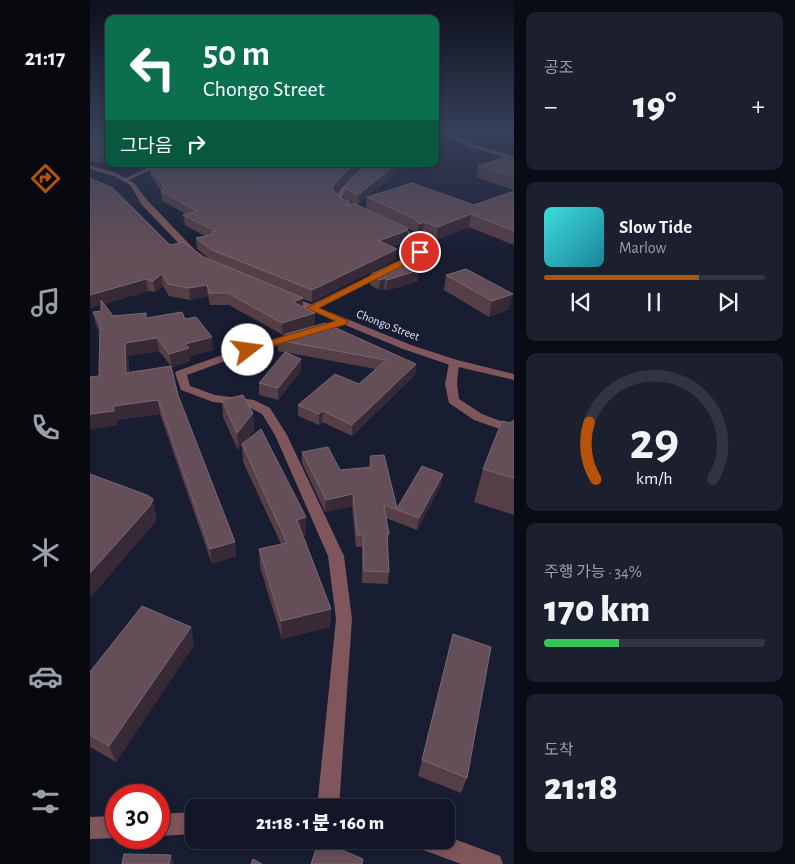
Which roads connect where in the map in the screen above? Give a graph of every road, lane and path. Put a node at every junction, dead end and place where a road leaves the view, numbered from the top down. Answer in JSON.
{"nodes":[{"id":1,"x":104,"y":172,"type":"edge"},
{"id":2,"x":142,"y":172,"type":"edge"},
{"id":3,"x":362,"y":172,"type":"edge"},
{"id":4,"x":125,"y":180,"type":"junction"},
{"id":5,"x":353,"y":208,"type":"edge"},
{"id":6,"x":388,"y":224,"type":"edge"},
{"id":7,"x":202,"y":260,"type":"edge"},
{"id":8,"x":277,"y":294,"type":"edge"},
{"id":9,"x":312,"y":308,"type":"junction"},
{"id":10,"x":344,"y":322,"type":"junction"},
{"id":11,"x":454,"y":362,"type":"junction"},
{"id":12,"x":514,"y":377,"type":"edge"},
{"id":13,"x":514,"y":430,"type":"edge"},
{"id":14,"x":329,"y":799,"type":"edge"},
{"id":15,"x":170,"y":824,"type":"edge"},
{"id":16,"x":185,"y":824,"type":"edge"},
{"id":17,"x":105,"y":827,"type":"edge"},
{"id":18,"x":90,"y":828,"type":"edge"},
{"id":19,"x":451,"y":849,"type":"edge"},
{"id":20,"x":492,"y":864,"type":"edge"}],
"edges":[{"from":1,"to":4,"type":"street"},
{"from":2,"to":4,"type":"street"},
{"from":3,"to":5,"type":"street"},
{"from":4,"to":7,"type":"street"},
{"from":6,"to":9,"type":"street"},
{"from":8,"to":9,"type":"street","name":"Chongo Street"},
{"from":9,"to":10,"type":"street","name":"Chongo Street"},
{"from":10,"to":11,"type":"street","name":"Chongo Street"},
{"from":10,"to":14,"type":"street"},
{"from":11,"to":12,"type":"street","name":"Chongo Street"},
{"from":11,"to":13,"type":"street"},
{"from":15,"to":16,"type":"street"},
{"from":17,"to":18,"type":"street"},
{"from":19,"to":20,"type":"street"}]}
